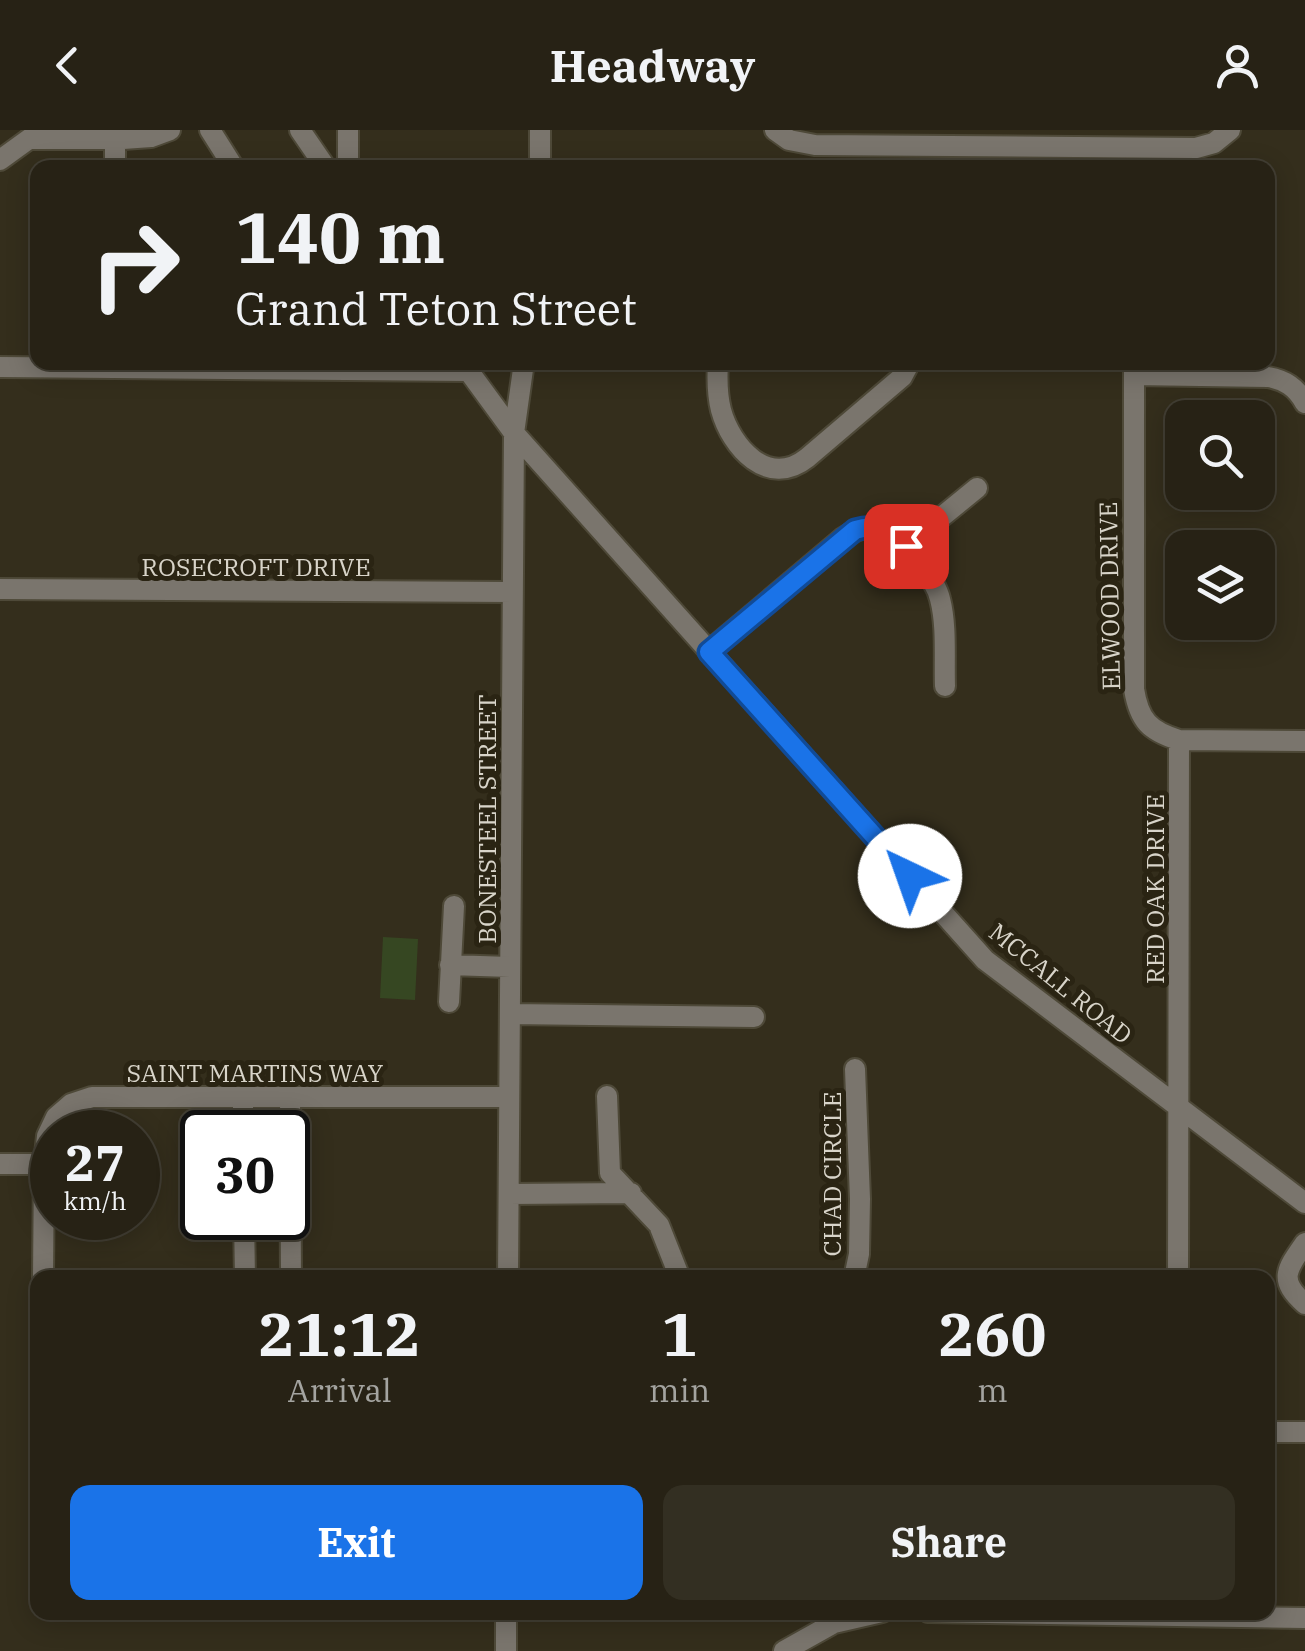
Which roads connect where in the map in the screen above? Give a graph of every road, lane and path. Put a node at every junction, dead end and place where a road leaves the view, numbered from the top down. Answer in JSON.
{"nodes":[{"id":1,"x":170,"y":130,"type":"edge"},
{"id":2,"x":210,"y":130,"type":"edge"},
{"id":3,"x":300,"y":130,"type":"edge"},
{"id":4,"x":348,"y":130,"type":"edge"},
{"id":5,"x":540,"y":130,"type":"edge"},
{"id":6,"x":1230,"y":130,"type":"edge"},
{"id":7,"x":782,"y":135,"type":"edge"},
{"id":8,"x":115,"y":139,"type":"junction"},
{"id":9,"x":999,"y":139,"type":"edge"},
{"id":10,"x":1137,"y":158,"type":"edge"},
{"id":11,"x":0,"y":160,"type":"edge"},
{"id":12,"x":115,"y":160,"type":"edge"},
{"id":13,"x":229,"y":160,"type":"edge"},
{"id":14,"x":321,"y":160,"type":"edge"},
{"id":15,"x":348,"y":160,"type":"edge"},
{"id":16,"x":540,"y":160,"type":"edge"},
{"id":17,"x":0,"y":367,"type":"edge"},
{"id":18,"x":30,"y":367,"type":"edge"},
{"id":19,"x":467,"y":370,"type":"edge"},
{"id":20,"x":523,"y":370,"type":"edge"},
{"id":21,"x":718,"y":370,"type":"edge"},
{"id":22,"x":906,"y":370,"type":"edge"},
{"id":23,"x":1134,"y":370,"type":"edge"},
{"id":24,"x":1151,"y":370,"type":"edge"},
{"id":25,"x":1305,"y":403,"type":"edge"},
{"id":26,"x":514,"y":432,"type":"junction"},
{"id":27,"x":977,"y":488,"type":"dead end"},
{"id":28,"x":906,"y":546,"type":"junction"},
{"id":29,"x":0,"y":589,"type":"edge"},
{"id":30,"x":512,"y":592,"type":"junction"},
{"id":31,"x":709,"y":652,"type":"junction"},
{"id":32,"x":945,"y":686,"type":"dead end"},
{"id":33,"x":1179,"y":740,"type":"junction"},
{"id":34,"x":1305,"y":741,"type":"edge"},
{"id":35,"x":454,"y":906,"type":"dead end"},
{"id":36,"x":450,"y":965,"type":"junction"},
{"id":37,"x":510,"y":967,"type":"junction"},
{"id":38,"x":448,"y":1002,"type":"dead end"},
{"id":39,"x":510,"y":1014,"type":"junction"},
{"id":40,"x":754,"y":1016,"type":"dead end"},
{"id":41,"x":855,"y":1069,"type":"dead end"},
{"id":42,"x":607,"y":1096,"type":"dead end"},
{"id":43,"x":243,"y":1097,"type":"junction"},
{"id":44,"x":290,"y":1097,"type":"junction"},
{"id":45,"x":509,"y":1097,"type":"junction"},
{"id":46,"x":1179,"y":1108,"type":"junction"},
{"id":47,"x":64,"y":1110,"type":"edge"},
{"id":48,"x":243,"y":1110,"type":"edge"},
{"id":49,"x":0,"y":1164,"type":"edge"},
{"id":50,"x":30,"y":1164,"type":"edge"},
{"id":51,"x":631,"y":1193,"type":"junction"},
{"id":52,"x":508,"y":1194,"type":"junction"},
{"id":53,"x":1305,"y":1203,"type":"edge"},
{"id":54,"x":43,"y":1240,"type":"edge"},
{"id":55,"x":244,"y":1240,"type":"edge"},
{"id":56,"x":1305,"y":1243,"type":"edge"},
{"id":57,"x":43,"y":1270,"type":"edge"},
{"id":58,"x":244,"y":1270,"type":"edge"},
{"id":59,"x":291,"y":1270,"type":"edge"},
{"id":60,"x":508,"y":1270,"type":"edge"},
{"id":61,"x":677,"y":1270,"type":"edge"},
{"id":62,"x":856,"y":1270,"type":"edge"},
{"id":63,"x":1178,"y":1270,"type":"edge"},
{"id":64,"x":1305,"y":1304,"type":"edge"},
{"id":65,"x":1275,"y":1432,"type":"edge"},
{"id":66,"x":1305,"y":1432,"type":"edge"},
{"id":67,"x":1275,"y":1618,"type":"edge"},
{"id":68,"x":1305,"y":1618,"type":"edge"},
{"id":69,"x":506,"y":1620,"type":"edge"},
{"id":70,"x":847,"y":1620,"type":"edge"},
{"id":71,"x":506,"y":1651,"type":"edge"},
{"id":72,"x":784,"y":1651,"type":"edge"}],
"edges":[{"from":1,"to":8,"type":"street"},
{"from":2,"to":13,"type":"street"},
{"from":3,"to":14,"type":"street"},
{"from":4,"to":15,"type":"street"},
{"from":5,"to":16,"type":"street"},
{"from":6,"to":10,"type":"street"},
{"from":7,"to":9,"type":"street"},
{"from":8,"to":11,"type":"street"},
{"from":8,"to":12,"type":"street"},
{"from":9,"to":10,"type":"street"},
{"from":17,"to":18,"type":"street"},
{"from":19,"to":26,"type":"street","name":"MCCALL ROAD"},
{"from":20,"to":26,"type":"street","name":"BONESTEEL STREET"},
{"from":21,"to":22,"type":"street"},
{"from":23,"to":33,"type":"street","name":"ELWOOD DRIVE"},
{"from":24,"to":25,"type":"street"},
{"from":26,"to":30,"type":"street","name":"BONESTEEL STREET"},
{"from":26,"to":31,"type":"street","name":"MCCALL ROAD"},
{"from":27,"to":28,"type":"street"},
{"from":28,"to":31,"type":"street"},
{"from":28,"to":32,"type":"street"},
{"from":29,"to":30,"type":"street","name":"ROSECROFT DRIVE"},
{"from":30,"to":37,"type":"street","name":"BONESTEEL STREET"},
{"from":31,"to":46,"type":"street","name":"MCCALL ROAD"},
{"from":33,"to":34,"type":"street"},
{"from":33,"to":46,"type":"street","name":"RED OAK DRIVE"},
{"from":35,"to":36,"type":"street"},
{"from":36,"to":37,"type":"street"},
{"from":36,"to":38,"type":"street"},
{"from":37,"to":39,"type":"street","name":"BONESTEEL STREET"},
{"from":39,"to":40,"type":"street"},
{"from":39,"to":45,"type":"street","name":"BONESTEEL STREET"},
{"from":41,"to":62,"type":"street","name":"CHAD CIRCLE"},
{"from":42,"to":51,"type":"street"},
{"from":43,"to":44,"type":"street","name":"SAINT MARTINS WAY"},
{"from":43,"to":47,"type":"street","name":"SAINT MARTINS WAY"},
{"from":43,"to":48,"type":"street"},
{"from":44,"to":45,"type":"street","name":"SAINT MARTINS WAY"},
{"from":44,"to":59,"type":"street"},
{"from":45,"to":52,"type":"street","name":"BONESTEEL STREET"},
{"from":46,"to":53,"type":"street","name":"MCCALL ROAD"},
{"from":46,"to":63,"type":"street","name":"RED OAK DRIVE"},
{"from":49,"to":50,"type":"street"},
{"from":51,"to":52,"type":"street"},
{"from":51,"to":61,"type":"street"},
{"from":52,"to":60,"type":"street","name":"BONESTEEL STREET"},
{"from":54,"to":57,"type":"street","name":"SAINT MARTINS WAY"},
{"from":55,"to":58,"type":"street"},
{"from":56,"to":64,"type":"street"},
{"from":65,"to":66,"type":"street"},
{"from":67,"to":68,"type":"street"},
{"from":69,"to":71,"type":"street"},
{"from":70,"to":72,"type":"street"}]}
